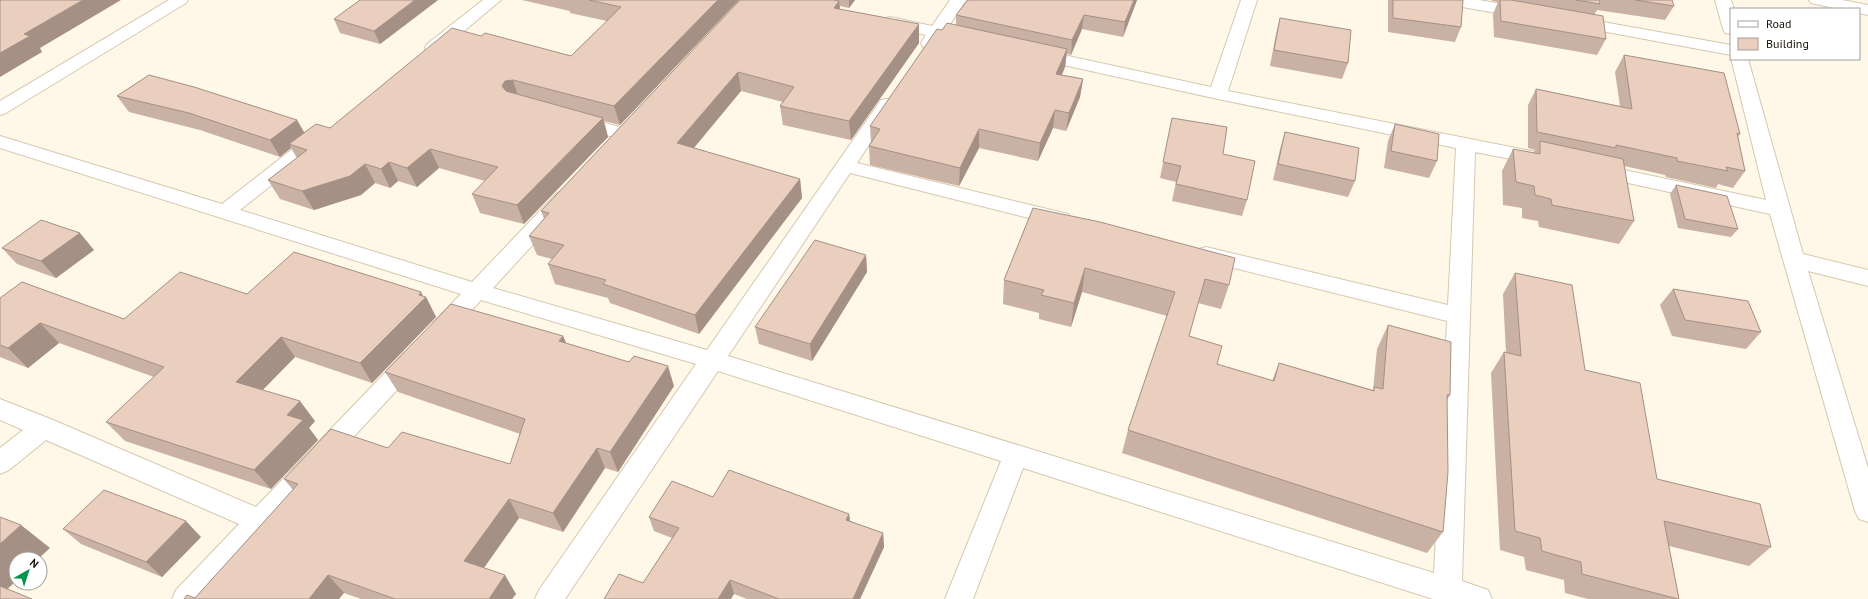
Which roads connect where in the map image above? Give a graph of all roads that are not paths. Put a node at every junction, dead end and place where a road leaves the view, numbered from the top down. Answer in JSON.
{"nodes":[{"id":1,"x":493,"y":0,"type":"edge"},
{"id":2,"x":958,"y":0,"type":"edge"},
{"id":3,"x":1249,"y":0,"type":"edge"},
{"id":4,"x":1450,"y":0,"type":"edge"},
{"id":5,"x":1723,"y":0,"type":"edge"},
{"id":6,"x":1817,"y":0,"type":"edge"},
{"id":7,"x":175,"y":1,"type":"edge"},
{"id":8,"x":1471,"y":2,"type":"edge"},
{"id":9,"x":1858,"y":8,"type":"edge"},
{"id":10,"x":1540,"y":16,"type":"edge"},
{"id":11,"x":876,"y":20,"type":"edge"},
{"id":12,"x":1562,"y":20,"type":"edge"},
{"id":13,"x":1730,"y":25,"type":"edge"},
{"id":14,"x":936,"y":32,"type":"junction"},
{"id":15,"x":982,"y":42,"type":"edge"},
{"id":16,"x":1020,"y":50,"type":"edge"},
{"id":17,"x":1730,"y":50,"type":"edge"},
{"id":18,"x":421,"y":57,"type":"edge"},
{"id":19,"x":919,"y":57,"type":"edge"},
{"id":20,"x":1739,"y":60,"type":"edge"},
{"id":21,"x":897,"y":89,"type":"edge"},
{"id":22,"x":1218,"y":94,"type":"junction"},
{"id":23,"x":0,"y":109,"type":"edge"},
{"id":24,"x":557,"y":116,"type":"edge"},
{"id":25,"x":640,"y":118,"type":"edge"},
{"id":26,"x":336,"y":124,"type":"edge"},
{"id":27,"x":624,"y":134,"type":"junction"},
{"id":28,"x":0,"y":142,"type":"edge"},
{"id":29,"x":1466,"y":143,"type":"junction"},
{"id":30,"x":607,"y":152,"type":"edge"},
{"id":31,"x":1558,"y":162,"type":"edge"},
{"id":32,"x":845,"y":166,"type":"junction"},
{"id":33,"x":1580,"y":167,"type":"edge"},
{"id":34,"x":580,"y":181,"type":"edge"},
{"id":35,"x":1779,"y":209,"type":"junction"},
{"id":36,"x":226,"y":212,"type":"junction"},
{"id":37,"x":1078,"y":223,"type":"edge"},
{"id":38,"x":1187,"y":249,"type":"edge"},
{"id":39,"x":1795,"y":260,"type":"junction"},
{"id":40,"x":1868,"y":278,"type":"edge"},
{"id":41,"x":476,"y":291,"type":"junction"},
{"id":42,"x":1458,"y":316,"type":"junction"},
{"id":43,"x":712,"y":360,"type":"junction"},
{"id":44,"x":0,"y":409,"type":"edge"},
{"id":45,"x":44,"y":427,"type":"junction"},
{"id":46,"x":1015,"y":456,"type":"junction"},
{"id":47,"x":0,"y":463,"type":"edge"},
{"id":48,"x":1868,"y":511,"type":"edge"},
{"id":49,"x":260,"y":521,"type":"junction"},
{"id":50,"x":1447,"y":594,"type":"edge"},
{"id":51,"x":186,"y":599,"type":"edge"},
{"id":52,"x":549,"y":599,"type":"edge"},
{"id":53,"x":959,"y":599,"type":"edge"},
{"id":54,"x":1478,"y":599,"type":"edge"}],
"edges":[{"from":1,"to":18,"type":"street"},
{"from":2,"to":14,"type":"street"},
{"from":3,"to":22,"type":"street"},
{"from":4,"to":8,"type":"street"},
{"from":5,"to":13,"type":"street"},
{"from":6,"to":9,"type":"street"},
{"from":7,"to":23,"type":"street"},
{"from":8,"to":10,"type":"street"},
{"from":11,"to":14,"type":"street"},
{"from":12,"to":17,"type":"street"},
{"from":14,"to":15,"type":"street"},
{"from":14,"to":19,"type":"street"},
{"from":16,"to":22,"type":"street"},
{"from":20,"to":35,"type":"street"},
{"from":21,"to":32,"type":"street"},
{"from":22,"to":29,"type":"street"},
{"from":24,"to":27,"type":"street"},
{"from":25,"to":27,"type":"street"},
{"from":26,"to":36,"type":"street"},
{"from":27,"to":30,"type":"street"},
{"from":28,"to":36,"type":"street"},
{"from":29,"to":31,"type":"street"},
{"from":29,"to":42,"type":"street"},
{"from":32,"to":37,"type":"street"},
{"from":32,"to":43,"type":"street"},
{"from":33,"to":35,"type":"street"},
{"from":34,"to":41,"type":"street"},
{"from":35,"to":39,"type":"street"},
{"from":36,"to":41,"type":"street"},
{"from":38,"to":42,"type":"street"},
{"from":39,"to":40,"type":"street"},
{"from":39,"to":48,"type":"street"},
{"from":41,"to":43,"type":"street"},
{"from":41,"to":49,"type":"street"},
{"from":42,"to":50,"type":"street"},
{"from":43,"to":46,"type":"street"},
{"from":43,"to":52,"type":"street"},
{"from":44,"to":45,"type":"street"},
{"from":45,"to":47,"type":"street"},
{"from":45,"to":49,"type":"street"},
{"from":46,"to":50,"type":"street"},
{"from":46,"to":53,"type":"street"},
{"from":49,"to":51,"type":"street"},
{"from":50,"to":54,"type":"street"}]}
